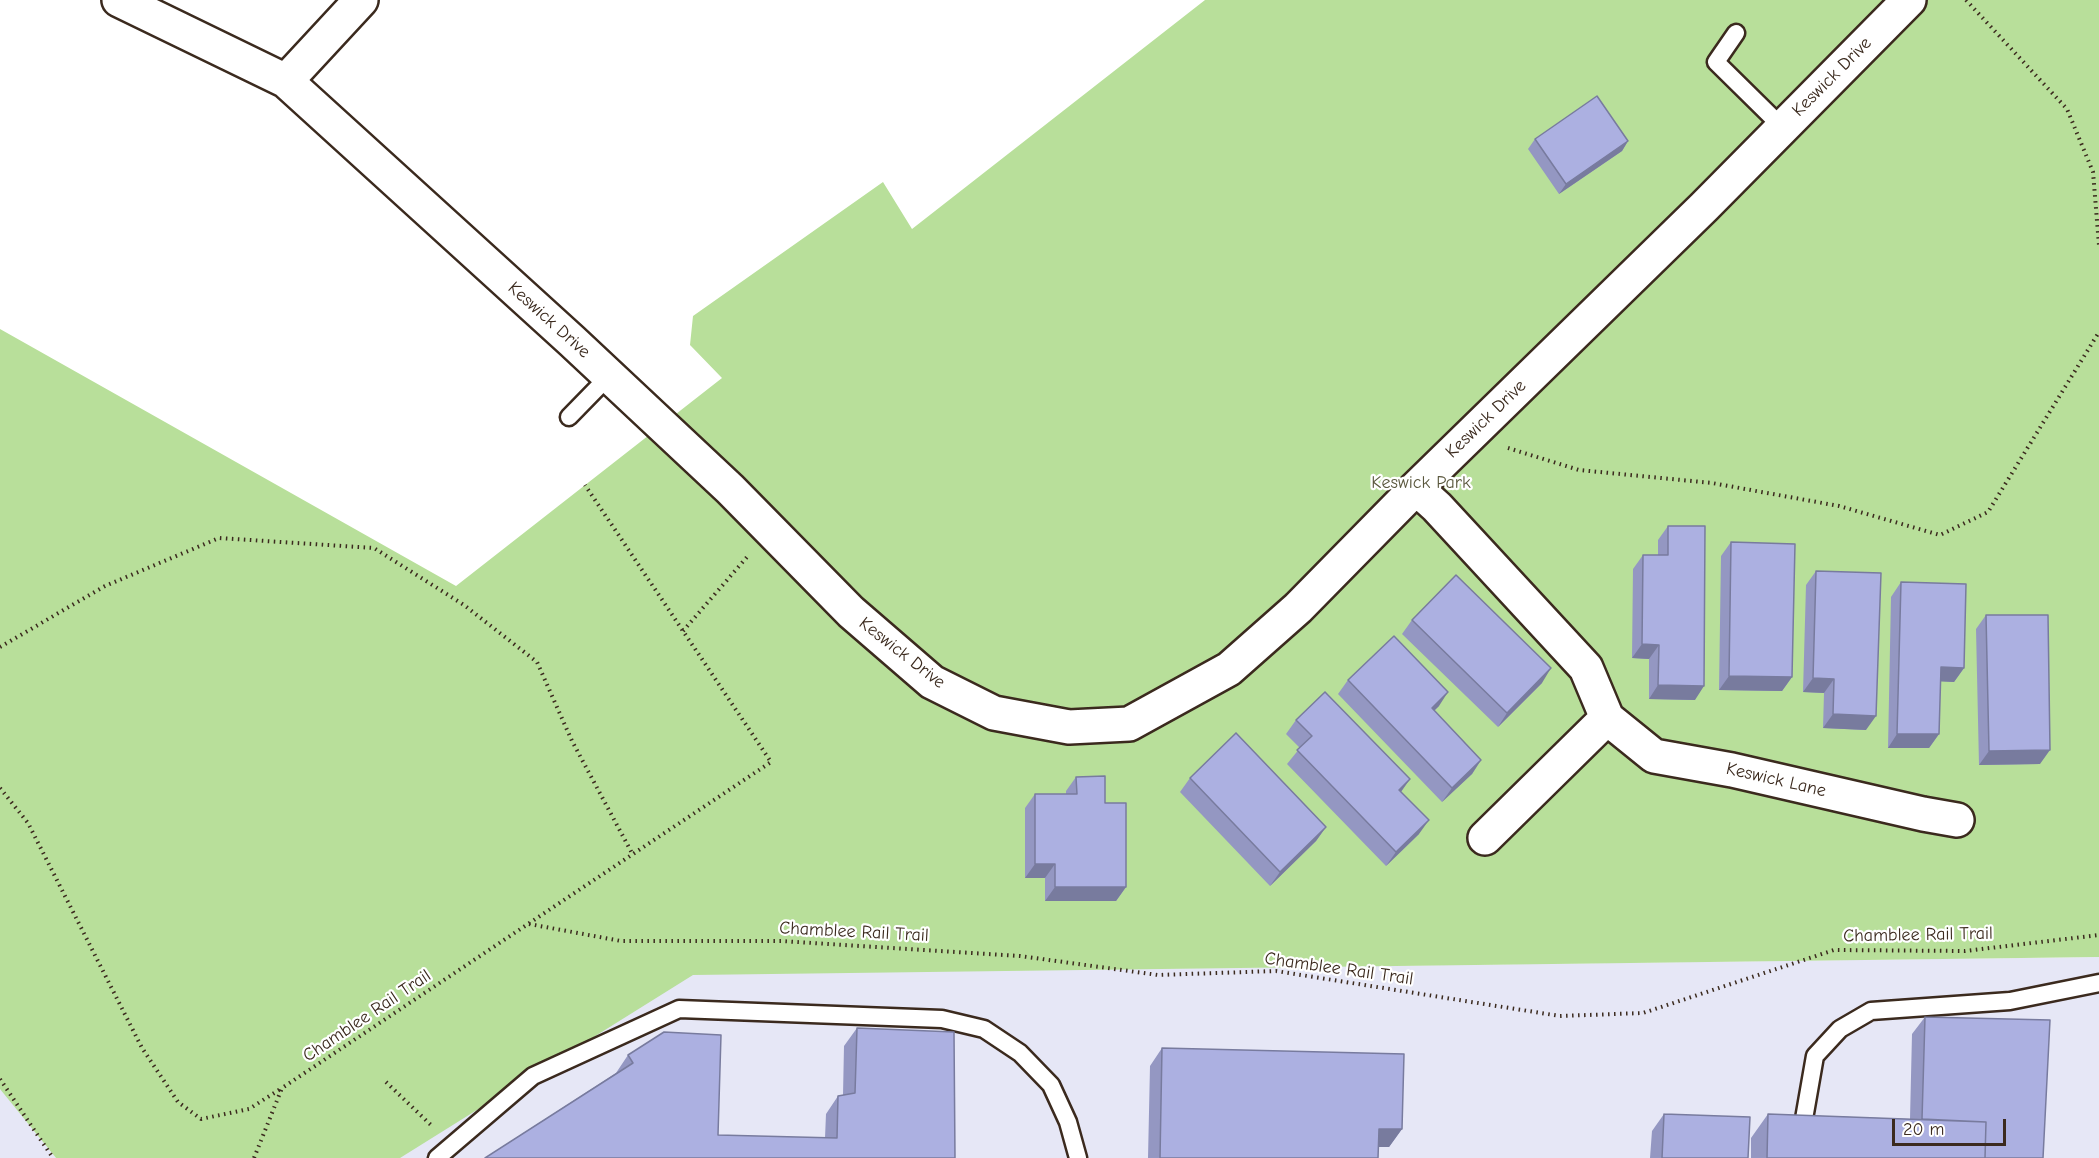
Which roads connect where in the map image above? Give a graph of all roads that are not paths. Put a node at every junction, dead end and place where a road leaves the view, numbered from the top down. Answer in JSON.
{"nodes":[{"id":1,"x":119,"y":0,"type":"edge"},
{"id":2,"x":362,"y":0,"type":"edge"},
{"id":3,"x":1909,"y":0,"type":"edge"},
{"id":4,"x":1736,"y":33,"type":"dead end"},
{"id":5,"x":286,"y":81,"type":"junction"},
{"id":6,"x":1782,"y":127,"type":"junction"},
{"id":7,"x":609,"y":376,"type":"junction"},
{"id":8,"x":569,"y":417,"type":"dead end"},
{"id":9,"x":1416,"y":488,"type":"junction"},
{"id":10,"x":1607,"y":718,"type":"junction"},
{"id":11,"x":1957,"y":820,"type":"dead end"},
{"id":12,"x":1485,"y":838,"type":"dead end"},
{"id":13,"x":2099,"y":983,"type":"edge"},
{"id":14,"x":1800,"y":1140,"type":"edge"},
{"id":15,"x":438,"y":1158,"type":"edge"},
{"id":16,"x":1078,"y":1158,"type":"edge"}],
"edges":[{"from":1,"to":5,"type":"street","name":"Keswick Drive"},
{"from":2,"to":5,"type":"street"},
{"from":3,"to":6,"type":"street","name":"Keswick Drive"},
{"from":4,"to":6,"type":"lane"},
{"from":5,"to":7,"type":"street","name":"Keswick Drive"},
{"from":6,"to":9,"type":"street","name":"Keswick Drive"},
{"from":7,"to":8,"type":"lane"},
{"from":7,"to":9,"type":"street","name":"Keswick Drive"},
{"from":9,"to":10,"type":"street","name":"Keswick Lane"},
{"from":10,"to":11,"type":"street","name":"Keswick Lane"},
{"from":10,"to":12,"type":"street"},
{"from":13,"to":14,"type":"lane"},
{"from":15,"to":16,"type":"lane"}]}
